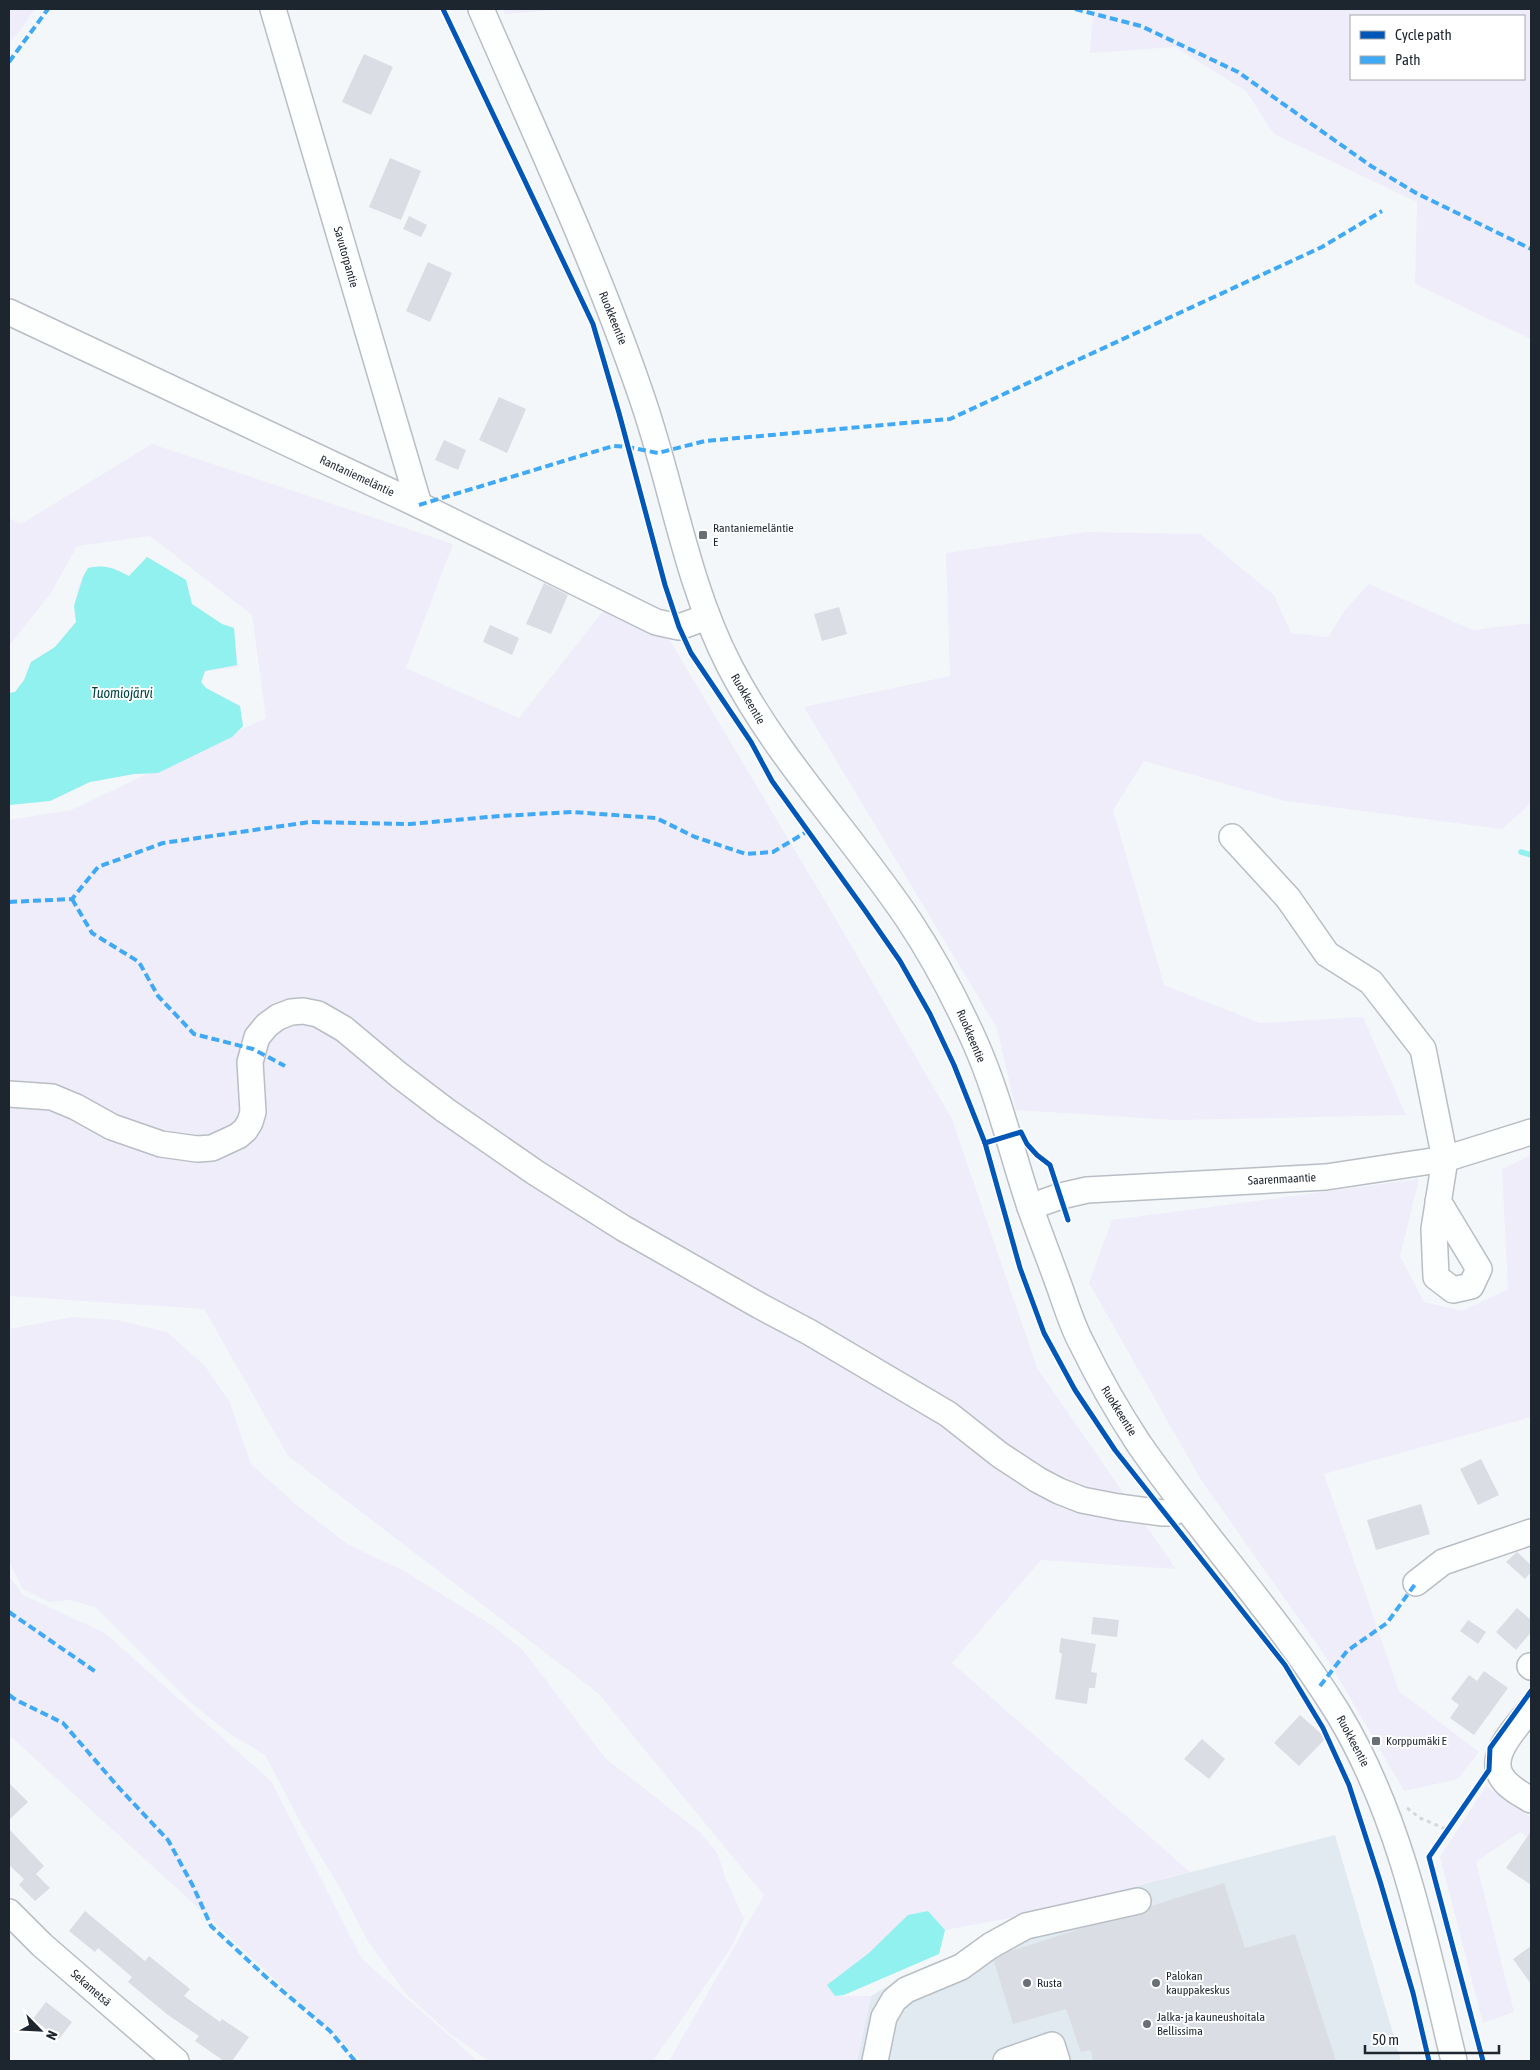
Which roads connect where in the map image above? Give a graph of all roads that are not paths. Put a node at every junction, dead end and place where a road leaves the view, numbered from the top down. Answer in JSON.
{"nodes":[{"id":1,"x":273,"y":9,"type":"edge"},
{"id":2,"x":481,"y":9,"type":"edge"},
{"id":3,"x":9,"y":312,"type":"edge"},
{"id":4,"x":419,"y":506,"type":"junction"},
{"id":5,"x":707,"y":617,"type":"junction"},
{"id":6,"x":1232,"y":837,"type":"dead end"},
{"id":7,"x":9,"y":1094,"type":"edge"},
{"id":8,"x":1531,"y":1132,"type":"edge"},
{"id":9,"x":1445,"y":1159,"type":"junction"},
{"id":10,"x":1438,"y":1201,"type":"dead end"},
{"id":11,"x":1030,"y":1207,"type":"junction"},
{"id":12,"x":1186,"y":1507,"type":"junction"},
{"id":13,"x":1531,"y":1532,"type":"edge"},
{"id":14,"x":1416,"y":1583,"type":"dead end"},
{"id":15,"x":1531,"y":1708,"type":"edge"},
{"id":16,"x":1531,"y":1800,"type":"edge"},
{"id":17,"x":1138,"y":1901,"type":"dead end"},
{"id":18,"x":9,"y":1912,"type":"edge"},
{"id":19,"x":176,"y":2061,"type":"edge"},
{"id":20,"x":875,"y":2061,"type":"edge"},
{"id":21,"x":1006,"y":2061,"type":"edge"},
{"id":22,"x":1057,"y":2061,"type":"edge"},
{"id":23,"x":1454,"y":2061,"type":"edge"}],
"edges":[{"from":1,"to":4,"type":"street","name":"Savutorpantie"},
{"from":2,"to":5,"type":"street","name":"Ruokkeentie"},
{"from":3,"to":4,"type":"street","name":"Rantaniemeläntie"},
{"from":4,"to":5,"type":"street","name":"Rantaniemeläntie"},
{"from":5,"to":11,"type":"street","name":"Ruokkeentie"},
{"from":6,"to":9,"type":"street"},
{"from":7,"to":12,"type":"street"},
{"from":8,"to":9,"type":"street","name":"Saarenmaantie"},
{"from":9,"to":10,"type":"street"},
{"from":9,"to":11,"type":"street","name":"Saarenmaantie"},
{"from":11,"to":12,"type":"street","name":"Ruokkeentie"},
{"from":12,"to":23,"type":"street","name":"Ruokkeentie"},
{"from":13,"to":14,"type":"street"},
{"from":15,"to":16,"type":"street"},
{"from":17,"to":20,"type":"street"},
{"from":18,"to":19,"type":"street","name":"Sekametsä"},
{"from":21,"to":22,"type":"street"}]}
